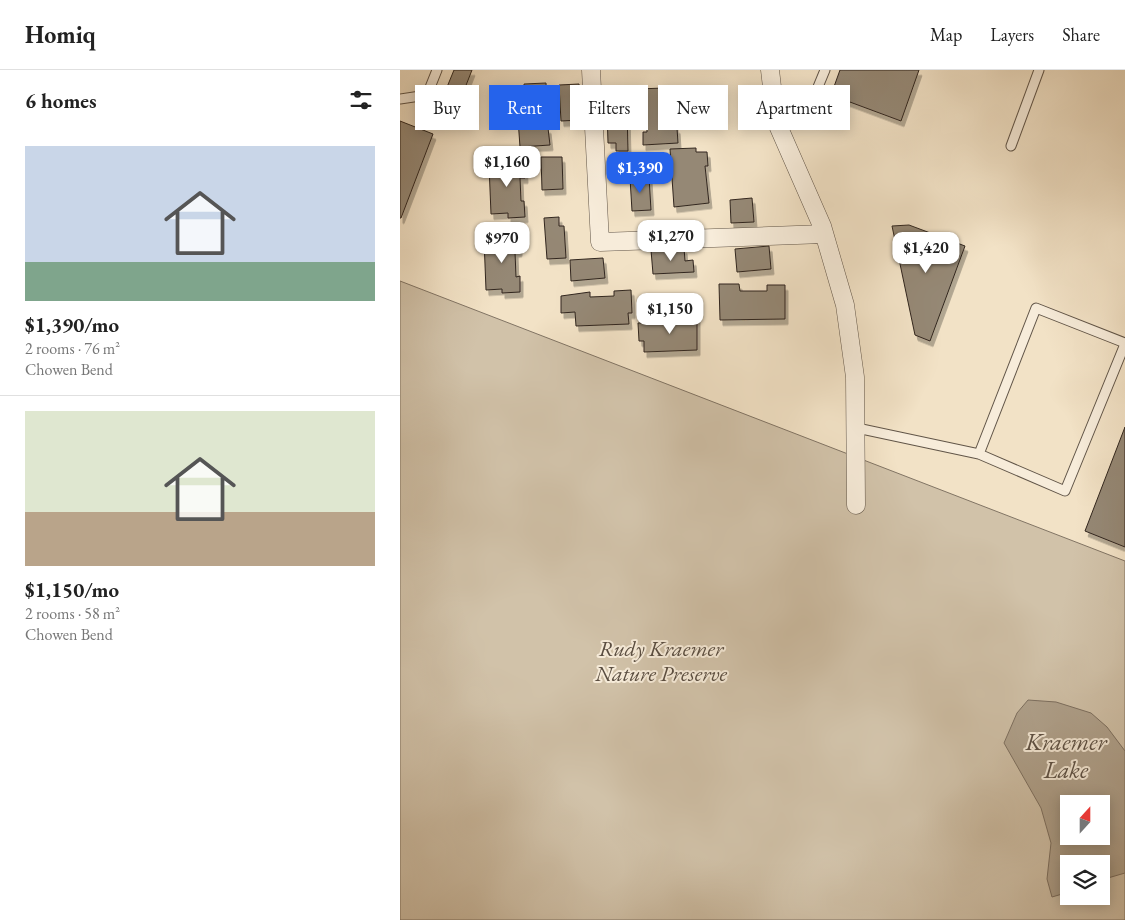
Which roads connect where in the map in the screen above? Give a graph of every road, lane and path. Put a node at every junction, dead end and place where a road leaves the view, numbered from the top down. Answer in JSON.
{"nodes":[{"id":1,"x":437,"y":70,"type":"edge"},
{"id":2,"x":592,"y":70,"type":"edge"},
{"id":3,"x":770,"y":70,"type":"edge"},
{"id":4,"x":825,"y":70,"type":"edge"},
{"id":5,"x":1039,"y":70,"type":"edge"},
{"id":6,"x":772,"y":85,"type":"edge"},
{"id":7,"x":819,"y":85,"type":"edge"},
{"id":8,"x":400,"y":99,"type":"edge"},
{"id":9,"x":780,"y":130,"type":"edge"},
{"id":10,"x":1011,"y":146,"type":"dead end"},
{"id":11,"x":824,"y":234,"type":"junction"},
{"id":12,"x":1125,"y":344,"type":"edge"},
{"id":13,"x":856,"y":428,"type":"junction"},
{"id":14,"x":979,"y":454,"type":"junction"},
{"id":15,"x":856,"y":505,"type":"dead end"}],
"edges":[{"from":1,"to":8,"type":"lane"},
{"from":2,"to":11,"type":"street"},
{"from":3,"to":6,"type":"street"},
{"from":4,"to":7,"type":"lane"},
{"from":5,"to":10,"type":"lane"},
{"from":9,"to":11,"type":"street"},
{"from":11,"to":13,"type":"street"},
{"from":12,"to":14,"type":"lane"},
{"from":12,"to":14,"type":"lane"},
{"from":13,"to":14,"type":"lane"},
{"from":13,"to":15,"type":"street"}]}
